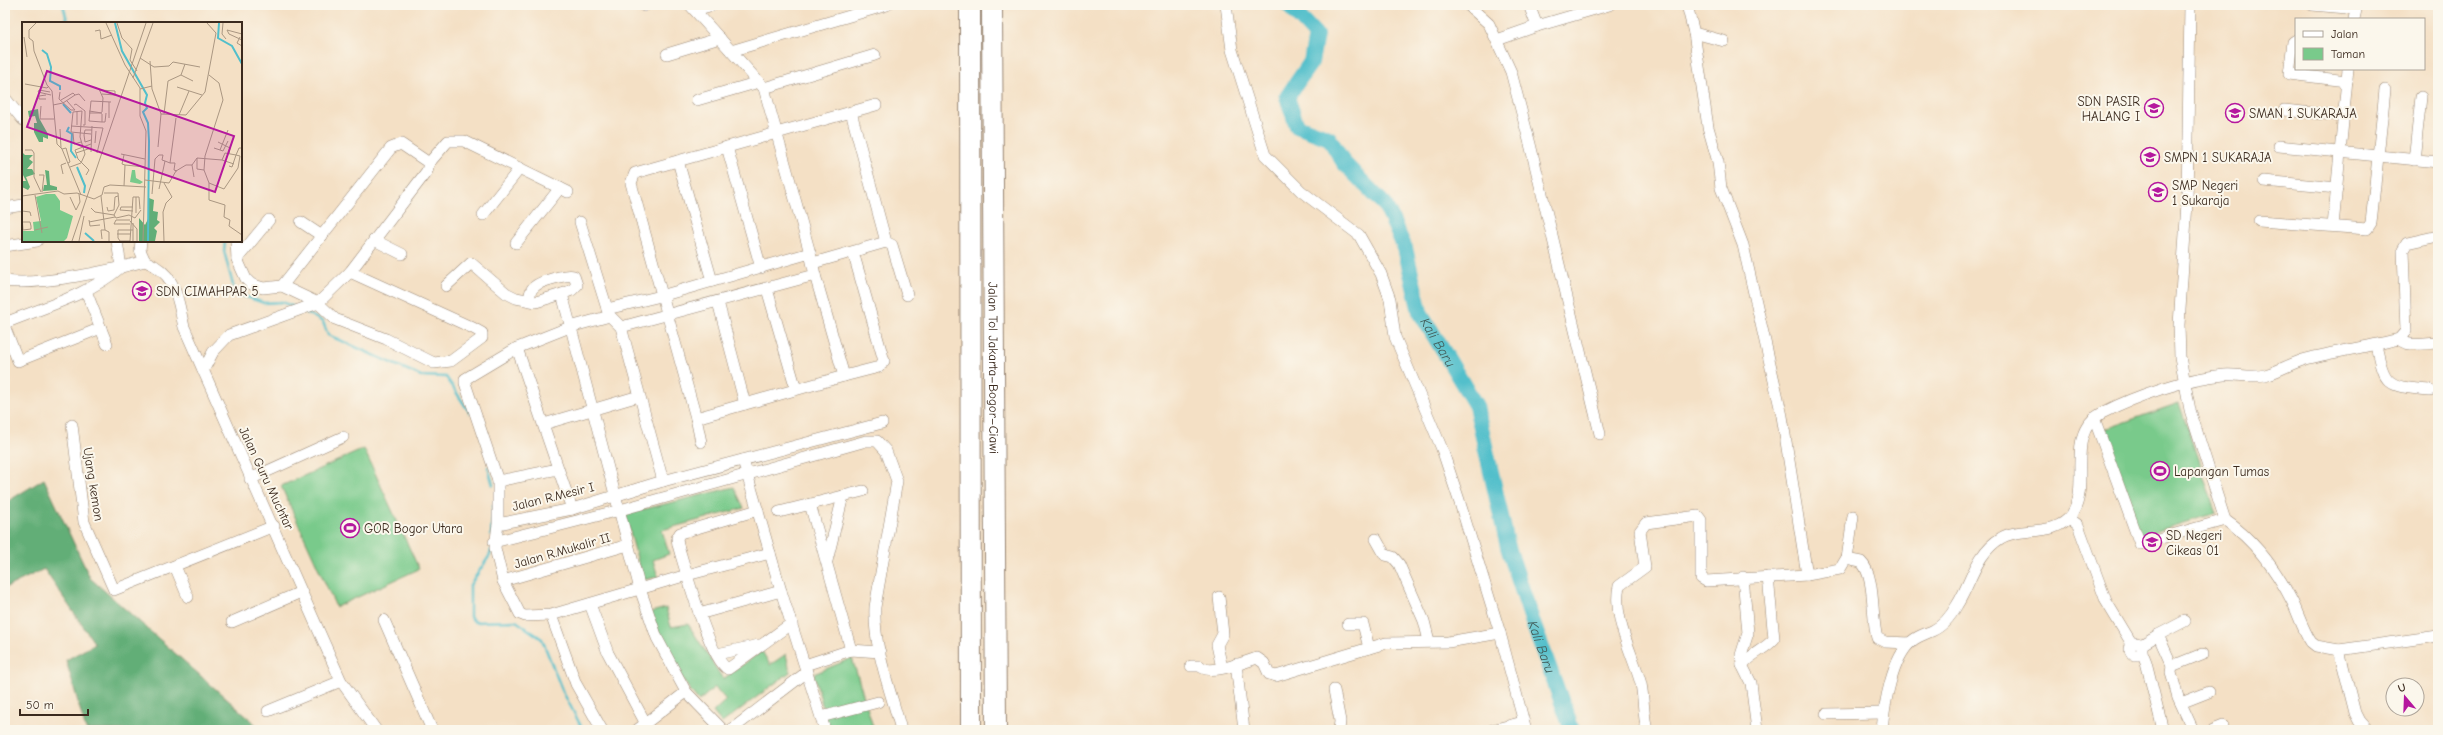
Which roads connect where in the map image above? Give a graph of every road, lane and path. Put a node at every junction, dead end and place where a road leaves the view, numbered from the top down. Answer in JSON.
{"nodes":[{"id":1,"x":713,"y":5,"type":"edge"},
{"id":2,"x":887,"y":5,"type":"edge"},
{"id":3,"x":970,"y":5,"type":"edge"},
{"id":4,"x":992,"y":5,"type":"edge"},
{"id":5,"x":1226,"y":5,"type":"edge"},
{"id":6,"x":1468,"y":5,"type":"edge"},
{"id":7,"x":1529,"y":5,"type":"edge"},
{"id":8,"x":1609,"y":5,"type":"edge"},
{"id":9,"x":1687,"y":5,"type":"edge"},
{"id":10,"x":2190,"y":5,"type":"edge"},
{"id":11,"x":2312,"y":5,"type":"edge"},
{"id":12,"x":2347,"y":7,"type":"edge"},
{"id":13,"x":693,"y":8,"type":"edge"},
{"id":14,"x":2354,"y":18,"type":"edge"},
{"id":15,"x":1537,"y":26,"type":"junction"},
{"id":16,"x":1694,"y":33,"type":"junction"},
{"id":17,"x":720,"y":38,"type":"junction"},
{"id":18,"x":1497,"y":40,"type":"junction"},
{"id":19,"x":1724,"y":41,"type":"dead end"},
{"id":20,"x":2295,"y":41,"type":"edge"},
{"id":21,"x":731,"y":51,"type":"junction"},
{"id":22,"x":666,"y":54,"type":"dead end"},
{"id":23,"x":875,"y":55,"type":"dead end"},
{"id":24,"x":2348,"y":70,"type":"edge"},
{"id":25,"x":2347,"y":81,"type":"junction"},
{"id":26,"x":761,"y":85,"type":"junction"},
{"id":27,"x":2385,"y":90,"type":"dead end"},
{"id":28,"x":2421,"y":97,"type":"dead end"},
{"id":29,"x":5,"y":98,"type":"edge"},
{"id":30,"x":697,"y":100,"type":"dead end"},
{"id":31,"x":876,"y":105,"type":"dead end"},
{"id":32,"x":2284,"y":110,"type":"dead end"},
{"id":33,"x":851,"y":112,"type":"junction"},
{"id":34,"x":2343,"y":116,"type":"junction"},
{"id":35,"x":22,"y":119,"type":"edge"},
{"id":36,"x":777,"y":133,"type":"junction"},
{"id":37,"x":2279,"y":146,"type":"dead end"},
{"id":38,"x":727,"y":147,"type":"junction"},
{"id":39,"x":2340,"y":153,"type":"junction"},
{"id":40,"x":2377,"y":156,"type":"junction"},
{"id":41,"x":2414,"y":160,"type":"junction"},
{"id":42,"x":678,"y":161,"type":"junction"},
{"id":43,"x":2438,"y":162,"type":"edge"},
{"id":44,"x":429,"y":163,"type":"junction"},
{"id":45,"x":520,"y":168,"type":"junction"},
{"id":46,"x":2264,"y":181,"type":"dead end"},
{"id":47,"x":2337,"y":188,"type":"junction"},
{"id":48,"x":22,"y":204,"type":"edge"},
{"id":49,"x":5,"y":208,"type":"edge"},
{"id":50,"x":483,"y":215,"type":"dead end"},
{"id":51,"x":269,"y":220,"type":"dead end"},
{"id":52,"x":2259,"y":220,"type":"dead end"},
{"id":53,"x":301,"y":222,"type":"dead end"},
{"id":54,"x":580,"y":222,"type":"dead end"},
{"id":55,"x":2333,"y":226,"type":"junction"},
{"id":56,"x":322,"y":236,"type":"junction"},
{"id":57,"x":2438,"y":236,"type":"edge"},
{"id":58,"x":374,"y":240,"type":"junction"},
{"id":59,"x":31,"y":242,"type":"edge"},
{"id":60,"x":117,"y":242,"type":"edge"},
{"id":61,"x":140,"y":242,"type":"edge"},
{"id":62,"x":236,"y":242,"type":"edge"},
{"id":63,"x":886,"y":242,"type":"junction"},
{"id":64,"x":516,"y":243,"type":"dead end"},
{"id":65,"x":5,"y":246,"type":"edge"},
{"id":66,"x":853,"y":252,"type":"junction"},
{"id":67,"x":402,"y":254,"type":"dead end"},
{"id":68,"x":812,"y":258,"type":"junction"},
{"id":69,"x":237,"y":259,"type":"junction"},
{"id":70,"x":145,"y":262,"type":"junction"},
{"id":71,"x":121,"y":267,"type":"junction"},
{"id":72,"x":761,"y":268,"type":"junction"},
{"id":73,"x":350,"y":272,"type":"junction"},
{"id":74,"x":815,"y":275,"type":"junction"},
{"id":75,"x":5,"y":280,"type":"edge"},
{"id":76,"x":712,"y":281,"type":"junction"},
{"id":77,"x":282,"y":286,"type":"junction"},
{"id":78,"x":446,"y":286,"type":"dead end"},
{"id":79,"x":767,"y":289,"type":"junction"},
{"id":80,"x":86,"y":291,"type":"junction"},
{"id":81,"x":562,"y":294,"type":"junction"},
{"id":82,"x":908,"y":295,"type":"dead end"},
{"id":83,"x":662,"y":296,"type":"junction"},
{"id":84,"x":995,"y":298,"type":"junction"},
{"id":85,"x":529,"y":299,"type":"junction"},
{"id":86,"x":971,"y":299,"type":"junction"},
{"id":87,"x":718,"y":302,"type":"junction"},
{"id":88,"x":318,"y":304,"type":"junction"},
{"id":89,"x":608,"y":312,"type":"junction"},
{"id":90,"x":666,"y":314,"type":"junction"},
{"id":91,"x":5,"y":323,"type":"edge"},
{"id":92,"x":570,"y":327,"type":"junction"},
{"id":93,"x":620,"y":327,"type":"junction"},
{"id":94,"x":5,"y":328,"type":"edge"},
{"id":95,"x":101,"y":328,"type":"junction"},
{"id":96,"x":2399,"y":339,"type":"junction"},
{"id":97,"x":2438,"y":343,"type":"edge"},
{"id":98,"x":107,"y":344,"type":"dead end"},
{"id":99,"x":2376,"y":345,"type":"junction"},
{"id":100,"x":517,"y":348,"type":"junction"},
{"id":101,"x":203,"y":371,"type":"junction"},
{"id":102,"x":844,"y":376,"type":"junction"},
{"id":103,"x":2184,"y":382,"type":"junction"},
{"id":104,"x":796,"y":389,"type":"junction"},
{"id":105,"x":2430,"y":390,"type":"dead end"},
{"id":106,"x":639,"y":396,"type":"junction"},
{"id":107,"x":745,"y":404,"type":"junction"},
{"id":108,"x":593,"y":409,"type":"junction"},
{"id":109,"x":696,"y":418,"type":"junction"},
{"id":110,"x":2094,"y":418,"type":"junction"},
{"id":111,"x":882,"y":423,"type":"dead end"},
{"id":112,"x":544,"y":424,"type":"junction"},
{"id":113,"x":72,"y":425,"type":"dead end"},
{"id":114,"x":1600,"y":434,"type":"dead end"},
{"id":115,"x":343,"y":437,"type":"dead end"},
{"id":116,"x":701,"y":442,"type":"dead end"},
{"id":117,"x":743,"y":460,"type":"junction"},
{"id":118,"x":558,"y":469,"type":"junction"},
{"id":119,"x":748,"y":475,"type":"junction"},
{"id":120,"x":250,"y":478,"type":"junction"},
{"id":121,"x":498,"y":481,"type":"junction"},
{"id":122,"x":663,"y":481,"type":"junction"},
{"id":123,"x":863,"y":491,"type":"dead end"},
{"id":124,"x":615,"y":494,"type":"junction"},
{"id":125,"x":843,"y":496,"type":"junction"},
{"id":126,"x":810,"y":504,"type":"junction"},
{"id":127,"x":572,"y":508,"type":"junction"},
{"id":128,"x":620,"y":510,"type":"junction"},
{"id":129,"x":758,"y":510,"type":"junction"},
{"id":130,"x":779,"y":512,"type":"dead end"},
{"id":131,"x":1853,"y":516,"type":"dead end"},
{"id":132,"x":2068,"y":518,"type":"junction"},
{"id":133,"x":2225,"y":520,"type":"junction"},
{"id":134,"x":498,"y":524,"type":"junction"},
{"id":135,"x":274,"y":526,"type":"junction"},
{"id":136,"x":1376,"y":539,"type":"dead end"},
{"id":137,"x":494,"y":542,"type":"junction"},
{"id":138,"x":628,"y":545,"type":"junction"},
{"id":139,"x":770,"y":553,"type":"junction"},
{"id":140,"x":1847,"y":559,"type":"junction"},
{"id":141,"x":826,"y":562,"type":"junction"},
{"id":142,"x":175,"y":566,"type":"junction"},
{"id":143,"x":687,"y":575,"type":"junction"},
{"id":144,"x":1807,"y":575,"type":"junction"},
{"id":145,"x":1743,"y":577,"type":"junction"},
{"id":146,"x":1768,"y":577,"type":"junction"},
{"id":147,"x":503,"y":581,"type":"junction"},
{"id":148,"x":640,"y":589,"type":"junction"},
{"id":149,"x":781,"y":591,"type":"junction"},
{"id":150,"x":301,"y":592,"type":"junction"},
{"id":151,"x":188,"y":597,"type":"dead end"},
{"id":152,"x":1219,"y":597,"type":"dead end"},
{"id":153,"x":590,"y":604,"type":"junction"},
{"id":154,"x":699,"y":614,"type":"junction"},
{"id":155,"x":551,"y":616,"type":"junction"},
{"id":156,"x":384,"y":620,"type":"dead end"},
{"id":157,"x":2185,"y":621,"type":"dead end"},
{"id":158,"x":232,"y":622,"type":"dead end"},
{"id":159,"x":792,"y":623,"type":"junction"},
{"id":160,"x":1348,"y":624,"type":"dead end"},
{"id":161,"x":1500,"y":633,"type":"junction"},
{"id":162,"x":2158,"y":635,"type":"junction"},
{"id":163,"x":2438,"y":636,"type":"edge"},
{"id":164,"x":1429,"y":641,"type":"junction"},
{"id":165,"x":1910,"y":643,"type":"junction"},
{"id":166,"x":762,"y":644,"type":"junction"},
{"id":167,"x":2138,"y":647,"type":"junction"},
{"id":168,"x":1369,"y":648,"type":"junction"},
{"id":169,"x":851,"y":650,"type":"junction"},
{"id":170,"x":2339,"y":650,"type":"junction"},
{"id":171,"x":880,"y":652,"type":"junction"},
{"id":172,"x":717,"y":654,"type":"junction"},
{"id":173,"x":2202,"y":654,"type":"dead end"},
{"id":174,"x":1236,"y":664,"type":"junction"},
{"id":175,"x":1742,"y":665,"type":"junction"},
{"id":176,"x":1191,"y":666,"type":"dead end"},
{"id":177,"x":2172,"y":666,"type":"junction"},
{"id":178,"x":806,"y":668,"type":"junction"},
{"id":179,"x":1222,"y":668,"type":"junction"},
{"id":180,"x":341,"y":681,"type":"junction"},
{"id":181,"x":1334,"y":690,"type":"dead end"},
{"id":182,"x":686,"y":692,"type":"junction"},
{"id":183,"x":2209,"y":692,"type":"dead end"},
{"id":184,"x":878,"y":702,"type":"dead end"},
{"id":185,"x":2181,"y":704,"type":"junction"},
{"id":186,"x":268,"y":711,"type":"dead end"},
{"id":187,"x":1883,"y":713,"type":"junction"},
{"id":188,"x":1826,"y":714,"type":"dead end"},
{"id":189,"x":821,"y":725,"type":"edge"},
{"id":190,"x":1524,"y":726,"type":"edge"},
{"id":191,"x":641,"y":727,"type":"edge"},
{"id":192,"x":376,"y":730,"type":"edge"},
{"id":193,"x":432,"y":730,"type":"edge"},
{"id":194,"x":602,"y":730,"type":"edge"},
{"id":195,"x":723,"y":730,"type":"edge"},
{"id":196,"x":731,"y":730,"type":"edge"},
{"id":197,"x":901,"y":730,"type":"edge"},
{"id":198,"x":972,"y":730,"type":"edge"},
{"id":199,"x":996,"y":730,"type":"edge"},
{"id":200,"x":1244,"y":730,"type":"edge"},
{"id":201,"x":1339,"y":730,"type":"edge"},
{"id":202,"x":1492,"y":730,"type":"edge"},
{"id":203,"x":1647,"y":730,"type":"edge"},
{"id":204,"x":1757,"y":730,"type":"edge"},
{"id":205,"x":1882,"y":730,"type":"edge"},
{"id":206,"x":2163,"y":730,"type":"edge"},
{"id":207,"x":2193,"y":730,"type":"edge"},
{"id":208,"x":2367,"y":730,"type":"edge"}],
"edges":[{"from":1,"to":13,"type":"street"},
{"from":2,"to":21,"type":"street"},
{"from":3,"to":86,"type":"highway","name":"Jalan Tol Jakarta–Bogor–Ciawi"},
{"from":4,"to":84,"type":"highway","name":"Jalan Tol Jakarta–Bogor–Ciawi"},
{"from":5,"to":161,"type":"street"},
{"from":6,"to":18,"type":"street"},
{"from":7,"to":15,"type":"street"},
{"from":8,"to":15,"type":"street"},
{"from":9,"to":16,"type":"street"},
{"from":10,"to":103,"type":"street"},
{"from":11,"to":12,"type":"street"},
{"from":12,"to":14,"type":"street"},
{"from":13,"to":17,"type":"street"},
{"from":15,"to":18,"type":"street"},
{"from":16,"to":19,"type":"street"},
{"from":16,"to":144,"type":"street"},
{"from":17,"to":21,"type":"street"},
{"from":17,"to":22,"type":"street"},
{"from":18,"to":114,"type":"street"},
{"from":20,"to":25,"type":"street"},
{"from":21,"to":26,"type":"street"},
{"from":23,"to":26,"type":"street"},
{"from":24,"to":25,"type":"street"},
{"from":25,"to":34,"type":"street"},
{"from":26,"to":30,"type":"street"},
{"from":26,"to":36,"type":"street"},
{"from":27,"to":40,"type":"street"},
{"from":28,"to":41,"type":"street"},
{"from":29,"to":35,"type":"street"},
{"from":31,"to":33,"type":"street"},
{"from":32,"to":34,"type":"street"},
{"from":33,"to":36,"type":"street"},
{"from":33,"to":63,"type":"street"},
{"from":34,"to":39,"type":"street"},
{"from":36,"to":38,"type":"street"},
{"from":36,"to":68,"type":"street"},
{"from":37,"to":39,"type":"street"},
{"from":38,"to":42,"type":"street"},
{"from":38,"to":72,"type":"street"},
{"from":39,"to":40,"type":"street"},
{"from":39,"to":47,"type":"street"},
{"from":40,"to":41,"type":"street"},
{"from":40,"to":55,"type":"street"},
{"from":41,"to":43,"type":"street"},
{"from":42,"to":76,"type":"street"},
{"from":42,"to":83,"type":"street"},
{"from":44,"to":45,"type":"street"},
{"from":44,"to":56,"type":"street"},
{"from":44,"to":58,"type":"street"},
{"from":45,"to":50,"type":"street"},
{"from":45,"to":64,"type":"street"},
{"from":46,"to":47,"type":"street"},
{"from":47,"to":55,"type":"street"},
{"from":48,"to":49,"type":"street"},
{"from":51,"to":69,"type":"street"},
{"from":52,"to":55,"type":"street"},
{"from":53,"to":56,"type":"street"},
{"from":54,"to":89,"type":"street"},
{"from":56,"to":77,"type":"street"},
{"from":57,"to":96,"type":"street"},
{"from":58,"to":67,"type":"street"},
{"from":58,"to":73,"type":"street"},
{"from":59,"to":65,"type":"street"},
{"from":60,"to":71,"type":"street"},
{"from":61,"to":70,"type":"street"},
{"from":62,"to":69,"type":"street"},
{"from":63,"to":66,"type":"street"},
{"from":63,"to":82,"type":"street"},
{"from":66,"to":68,"type":"street"},
{"from":66,"to":102,"type":"street"},
{"from":68,"to":72,"type":"street"},
{"from":68,"to":74,"type":"street"},
{"from":69,"to":77,"type":"street"},
{"from":70,"to":71,"type":"street"},
{"from":70,"to":101,"type":"street","name":"Jalan Guru Muchtar"},
{"from":71,"to":75,"type":"street"},
{"from":71,"to":80,"type":"street"},
{"from":72,"to":76,"type":"street"},
{"from":73,"to":88,"type":"street"},
{"from":73,"to":88,"type":"street"},
{"from":74,"to":79,"type":"street"},
{"from":74,"to":102,"type":"street"},
{"from":76,"to":83,"type":"street"},
{"from":77,"to":88,"type":"street"},
{"from":78,"to":85,"type":"street"},
{"from":79,"to":87,"type":"street"},
{"from":79,"to":104,"type":"street"},
{"from":80,"to":91,"type":"street"},
{"from":80,"to":95,"type":"street"},
{"from":81,"to":85,"type":"street"},
{"from":81,"to":85,"type":"street"},
{"from":81,"to":92,"type":"street"},
{"from":83,"to":89,"type":"street"},
{"from":83,"to":90,"type":"street"},
{"from":84,"to":86,"type":"highway"},
{"from":84,"to":199,"type":"highway","name":"Jalan Tol Jakarta–Bogor–Ciawi"},
{"from":86,"to":198,"type":"highway","name":"Jalan Tol Jakarta–Bogor–Ciawi"},
{"from":87,"to":90,"type":"street"},
{"from":87,"to":107,"type":"street"},
{"from":88,"to":101,"type":"street"},
{"from":89,"to":92,"type":"street"},
{"from":89,"to":93,"type":"street"},
{"from":90,"to":93,"type":"street"},
{"from":90,"to":109,"type":"street"},
{"from":92,"to":100,"type":"street"},
{"from":92,"to":108,"type":"street"},
{"from":93,"to":106,"type":"street"},
{"from":94,"to":95,"type":"street"},
{"from":95,"to":98,"type":"street"},
{"from":96,"to":97,"type":"street"},
{"from":96,"to":99,"type":"street"},
{"from":99,"to":103,"type":"street"},
{"from":99,"to":105,"type":"street"},
{"from":100,"to":112,"type":"street"},
{"from":100,"to":121,"type":"street"},
{"from":101,"to":120,"type":"street","name":"Jalan Guru Muchtar"},
{"from":102,"to":104,"type":"street"},
{"from":103,"to":110,"type":"street"},
{"from":103,"to":133,"type":"street"},
{"from":104,"to":107,"type":"street"},
{"from":106,"to":108,"type":"street"},
{"from":106,"to":122,"type":"street"},
{"from":107,"to":109,"type":"street"},
{"from":108,"to":112,"type":"street"},
{"from":108,"to":124,"type":"street"},
{"from":109,"to":116,"type":"street"},
{"from":110,"to":132,"type":"street"},
{"from":110,"to":133,"type":"street"},
{"from":111,"to":117,"type":"street","name":"Jalan R.Mesir I"},
{"from":112,"to":118,"type":"street"},
{"from":113,"to":142,"type":"street","name":"Ujang kemon"},
{"from":115,"to":120,"type":"street"},
{"from":117,"to":119,"type":"street"},
{"from":117,"to":122,"type":"street","name":"Jalan R.Mesir I"},
{"from":118,"to":121,"type":"street"},
{"from":118,"to":127,"type":"street"},
{"from":119,"to":128,"type":"street"},
{"from":119,"to":129,"type":"street"},
{"from":119,"to":171,"type":"street"},
{"from":120,"to":135,"type":"street","name":"Jalan Guru Muchtar"},
{"from":121,"to":134,"type":"street"},
{"from":122,"to":124,"type":"street","name":"Jalan R.Mesir I"},
{"from":123,"to":125,"type":"street"},
{"from":124,"to":127,"type":"street","name":"Jalan R.Mesir I"},
{"from":124,"to":128,"type":"street"},
{"from":125,"to":126,"type":"street"},
{"from":125,"to":141,"type":"street"},
{"from":126,"to":130,"type":"street"},
{"from":126,"to":141,"type":"street"},
{"from":127,"to":134,"type":"street","name":"Jalan R.Mesir I"},
{"from":128,"to":137,"type":"street"},
{"from":128,"to":138,"type":"street"},
{"from":129,"to":139,"type":"street"},
{"from":129,"to":143,"type":"street"},
{"from":131,"to":140,"type":"street"},
{"from":132,"to":165,"type":"street"},
{"from":132,"to":167,"type":"street"},
{"from":133,"to":170,"type":"street"},
{"from":134,"to":137,"type":"street"},
{"from":135,"to":142,"type":"street"},
{"from":135,"to":150,"type":"street","name":"Jalan Guru Muchtar"},
{"from":136,"to":164,"type":"street"},
{"from":137,"to":147,"type":"street"},
{"from":138,"to":147,"type":"street","name":"Jalan R.Mukalir II"},
{"from":138,"to":148,"type":"street"},
{"from":139,"to":143,"type":"street"},
{"from":139,"to":149,"type":"street"},
{"from":140,"to":144,"type":"street"},
{"from":140,"to":165,"type":"street"},
{"from":141,"to":169,"type":"street"},
{"from":142,"to":151,"type":"street"},
{"from":143,"to":148,"type":"street"},
{"from":143,"to":154,"type":"street"},
{"from":144,"to":146,"type":"street"},
{"from":145,"to":146,"type":"street"},
{"from":145,"to":175,"type":"street"},
{"from":145,"to":203,"type":"street"},
{"from":146,"to":175,"type":"street"},
{"from":147,"to":155,"type":"street"},
{"from":148,"to":153,"type":"street"},
{"from":148,"to":182,"type":"street"},
{"from":149,"to":154,"type":"street"},
{"from":149,"to":159,"type":"street"},
{"from":150,"to":158,"type":"street"},
{"from":150,"to":180,"type":"street","name":"Jalan Guru Muchtar"},
{"from":152,"to":179,"type":"street"},
{"from":153,"to":155,"type":"street"},
{"from":153,"to":191,"type":"street"},
{"from":154,"to":172,"type":"street"},
{"from":155,"to":194,"type":"street"},
{"from":156,"to":193,"type":"street"},
{"from":157,"to":162,"type":"street"},
{"from":159,"to":166,"type":"street"},
{"from":159,"to":178,"type":"street"},
{"from":160,"to":168,"type":"street"},
{"from":161,"to":164,"type":"street"},
{"from":161,"to":190,"type":"street"},
{"from":162,"to":167,"type":"street"},
{"from":162,"to":177,"type":"street"},
{"from":163,"to":170,"type":"street"},
{"from":164,"to":168,"type":"street"},
{"from":165,"to":187,"type":"street"},
{"from":166,"to":172,"type":"street"},
{"from":166,"to":172,"type":"street"},
{"from":167,"to":206,"type":"street"},
{"from":168,"to":174,"type":"street"},
{"from":169,"to":171,"type":"street"},
{"from":169,"to":178,"type":"street"},
{"from":170,"to":208,"type":"street"},
{"from":171,"to":197,"type":"street"},
{"from":173,"to":177,"type":"street"},
{"from":174,"to":179,"type":"street"},
{"from":174,"to":200,"type":"street"},
{"from":175,"to":204,"type":"street"},
{"from":176,"to":179,"type":"street"},
{"from":177,"to":185,"type":"street"},
{"from":178,"to":189,"type":"street"},
{"from":178,"to":196,"type":"street"},
{"from":180,"to":186,"type":"street"},
{"from":180,"to":192,"type":"street","name":"Jalan Guru Muchtar"},
{"from":181,"to":201,"type":"street"},
{"from":182,"to":191,"type":"street"},
{"from":182,"to":195,"type":"street"},
{"from":183,"to":185,"type":"street"},
{"from":184,"to":189,"type":"street"},
{"from":185,"to":207,"type":"street"},
{"from":187,"to":188,"type":"street"},
{"from":187,"to":205,"type":"street"},
{"from":190,"to":202,"type":"street"}]}
